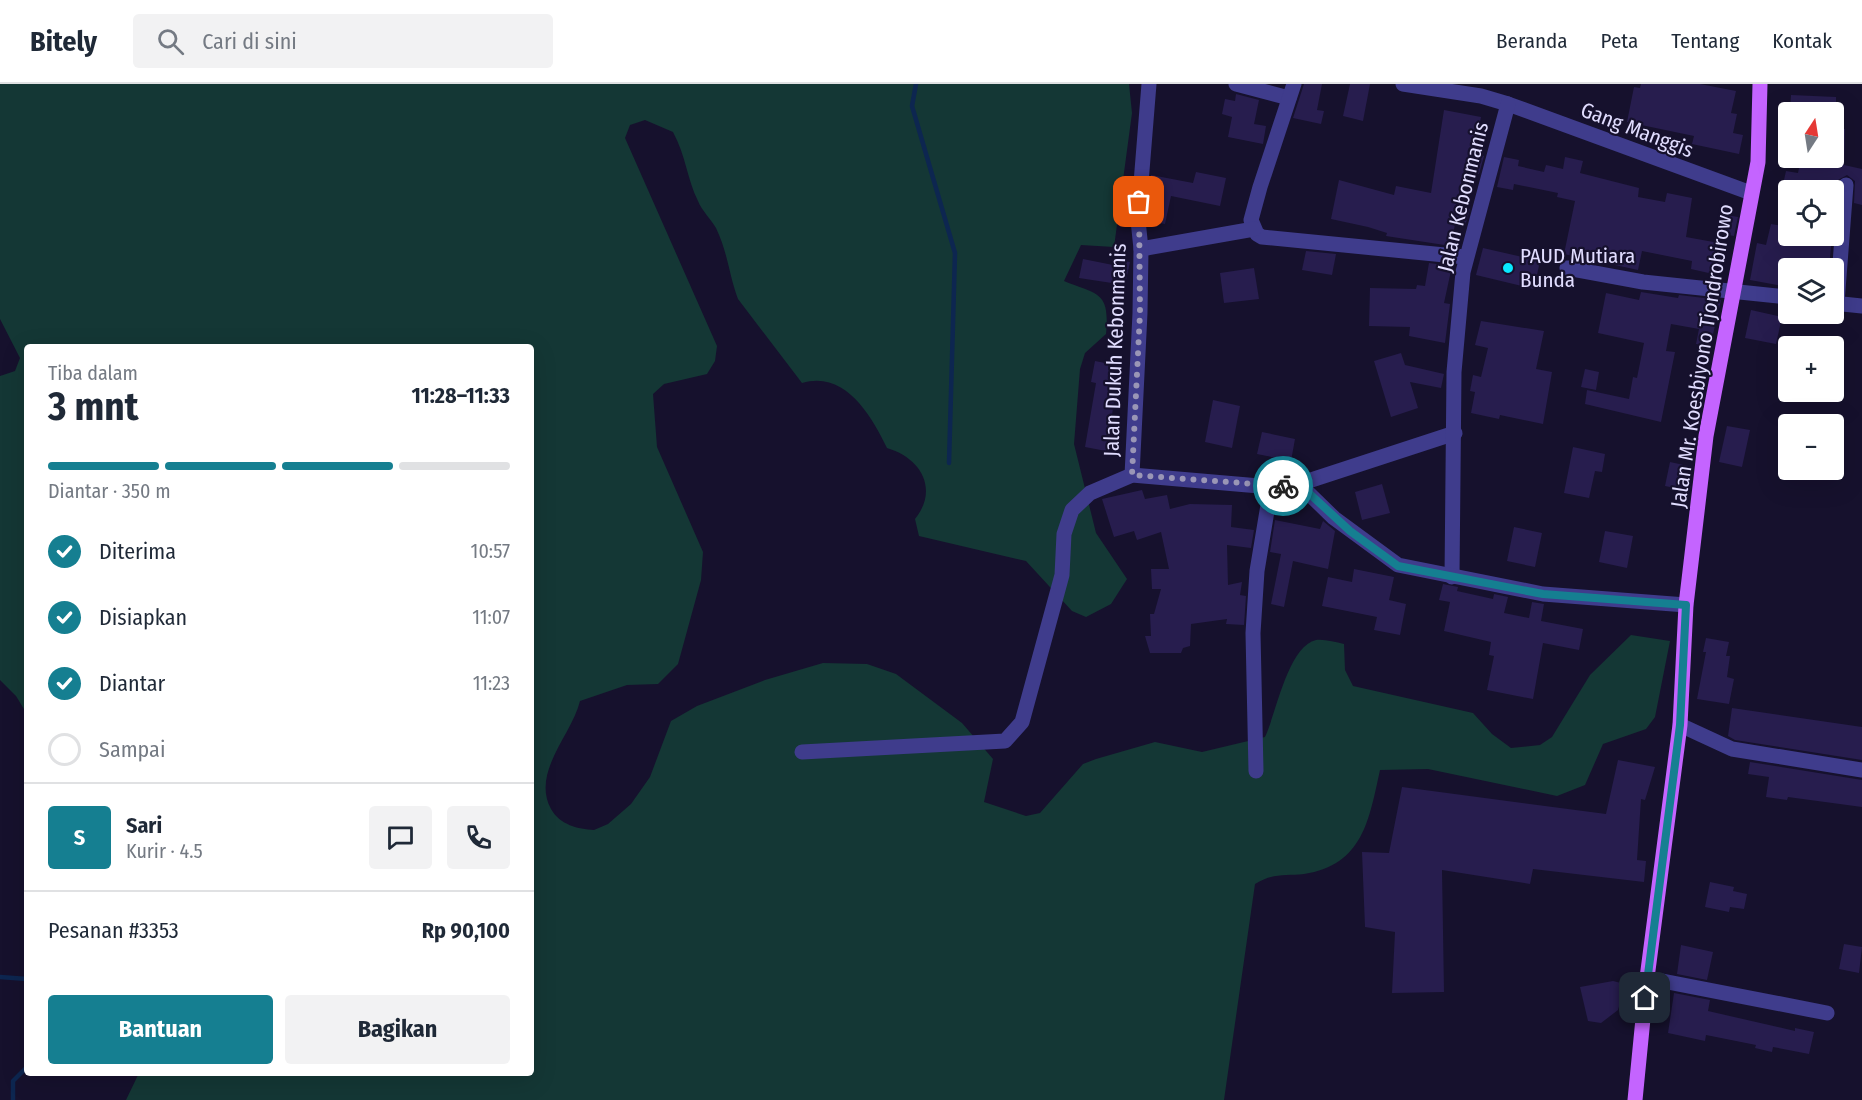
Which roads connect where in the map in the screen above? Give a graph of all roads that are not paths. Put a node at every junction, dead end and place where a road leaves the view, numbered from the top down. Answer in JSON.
{"nodes":[{"id":1,"x":1149,"y":84,"type":"edge"},
{"id":2,"x":1236,"y":84,"type":"edge"},
{"id":3,"x":1403,"y":84,"type":"edge"},
{"id":4,"x":1760,"y":84,"type":"edge"},
{"id":5,"x":1479,"y":90,"type":"edge"},
{"id":6,"x":1292,"y":91,"type":"edge"},
{"id":7,"x":1508,"y":104,"type":"junction"},
{"id":8,"x":1846,"y":185,"type":"dead end"},
{"id":9,"x":1750,"y":193,"type":"junction"},
{"id":10,"x":1254,"y":229,"type":"junction"},
{"id":11,"x":1141,"y":249,"type":"junction"},
{"id":12,"x":1465,"y":257,"type":"junction"},
{"id":13,"x":1839,"y":258,"type":"edge"},
{"id":14,"x":1567,"y":268,"type":"dead end"},
{"id":15,"x":1733,"y":291,"type":"junction"},
{"id":16,"x":1778,"y":296,"type":"edge"},
{"id":17,"x":1844,"y":304,"type":"edge"},
{"id":18,"x":1862,"y":306,"type":"edge"},
{"id":19,"x":1455,"y":433,"type":"junction"},
{"id":20,"x":1132,"y":475,"type":"junction"},
{"id":21,"x":1299,"y":484,"type":"junction"},
{"id":22,"x":1271,"y":487,"type":"junction"},
{"id":23,"x":1452,"y":577,"type":"junction"},
{"id":24,"x":1686,"y":605,"type":"junction"},
{"id":25,"x":1680,"y":725,"type":"junction"},
{"id":26,"x":802,"y":752,"type":"dead end"},
{"id":27,"x":1862,"y":770,"type":"edge"},
{"id":28,"x":1256,"y":771,"type":"dead end"},
{"id":29,"x":1647,"y":978,"type":"junction"},
{"id":30,"x":1827,"y":1013,"type":"dead end"},
{"id":31,"x":1635,"y":1100,"type":"edge"}],
"edges":[{"from":1,"to":11,"type":"street","name":"Jalan Dukuh Kebonmanis"},
{"from":2,"to":6,"type":"street"},
{"from":3,"to":5,"type":"street","name":"Gang Manggis"},
{"from":4,"to":9,"type":"main road","name":"Jalan Mr. Koesbiyono Tjondrobirowo"},
{"from":5,"to":7,"type":"street","name":"Gang Manggis"},
{"from":6,"to":10,"type":"street"},
{"from":7,"to":9,"type":"street","name":"Gang Manggis"},
{"from":7,"to":12,"type":"street","name":"Jalan Kebonmanis"},
{"from":8,"to":13,"type":"street"},
{"from":9,"to":15,"type":"main road","name":"Jalan Mr. Koesbiyono Tjondrobirowo"},
{"from":10,"to":11,"type":"street"},
{"from":10,"to":12,"type":"street"},
{"from":11,"to":20,"type":"street","name":"Jalan Dukuh Kebonmanis"},
{"from":12,"to":19,"type":"street","name":"Jalan Kebonmanis"},
{"from":14,"to":15,"type":"street"},
{"from":15,"to":16,"type":"street"},
{"from":15,"to":24,"type":"main road","name":"Jalan Mr. Koesbiyono Tjondrobirowo"},
{"from":17,"to":18,"type":"street"},
{"from":19,"to":21,"type":"street","name":"Jalan Dukuh Kebonmanis"},
{"from":19,"to":23,"type":"street"},
{"from":20,"to":22,"type":"street","name":"Jalan Dukuh Kebonmanis"},
{"from":20,"to":26,"type":"street","name":"Jalan Dukuh Kebonmanis"},
{"from":21,"to":22,"type":"street","name":"Jalan Dukuh Kebonmanis"},
{"from":21,"to":23,"type":"street"},
{"from":22,"to":28,"type":"street"},
{"from":23,"to":24,"type":"street"},
{"from":24,"to":25,"type":"main road","name":"Jalan Mr. Koesbiyono Tjondrobirowo"},
{"from":25,"to":27,"type":"street"},
{"from":25,"to":29,"type":"main road","name":"Jalan Mr. Koesbiyono Tjondrobirowo"},
{"from":29,"to":30,"type":"street"},
{"from":29,"to":31,"type":"main road","name":"Jalan Mr. Koesbiyono Tjondrobirowo"}]}
